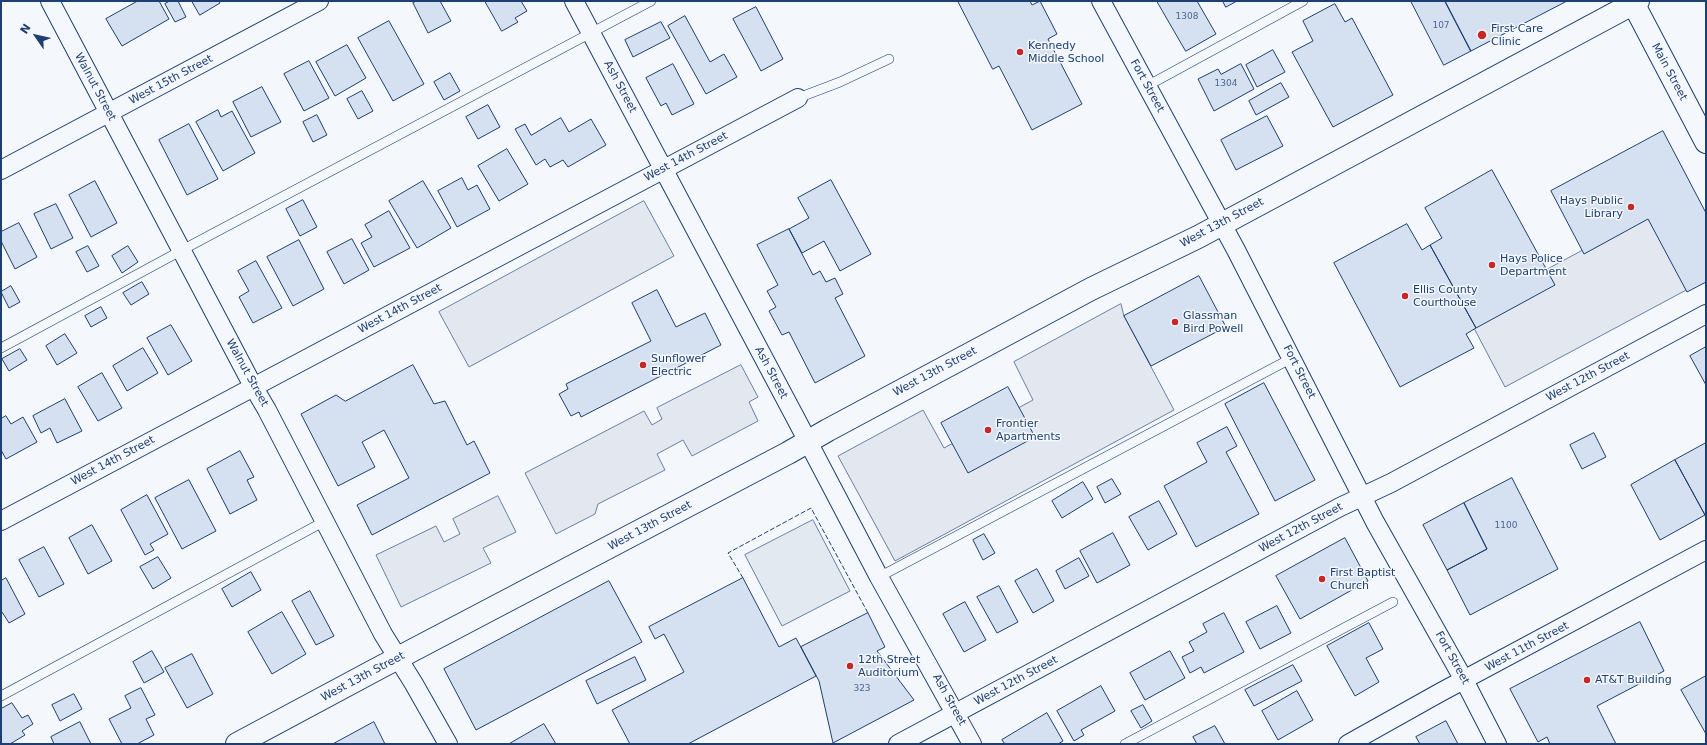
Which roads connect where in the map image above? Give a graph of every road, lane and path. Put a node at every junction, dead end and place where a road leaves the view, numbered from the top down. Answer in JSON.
{"nodes":[{"id":1,"x":50,"y":1,"type":"edge"},
{"id":2,"x":320,"y":1,"type":"edge"},
{"id":3,"x":574,"y":1,"type":"edge"},
{"id":4,"x":651,"y":1,"type":"edge"},
{"id":5,"x":1101,"y":1,"type":"edge"},
{"id":6,"x":1303,"y":1,"type":"edge"},
{"id":7,"x":1635,"y":2,"type":"edge"},
{"id":8,"x":591,"y":32,"type":"junction"},
{"id":9,"x":889,"y":59,"type":"dead end"},
{"id":10,"x":1147,"y":86,"type":"junction"},
{"id":11,"x":798,"y":98,"type":"joint"},
{"id":12,"x":109,"y":113,"type":"junction"},
{"id":13,"x":1706,"y":141,"type":"edge"},
{"id":14,"x":663,"y":169,"type":"junction"},
{"id":15,"x":1,"y":170,"type":"edge"},
{"id":16,"x":1222,"y":223,"type":"junction"},
{"id":17,"x":182,"y":250,"type":"junction"},
{"id":18,"x":1706,"y":314,"type":"edge"},
{"id":19,"x":1,"y":348,"type":"edge"},
{"id":20,"x":1292,"y":358,"type":"junction"},
{"id":21,"x":253,"y":386,"type":"junction"},
{"id":22,"x":807,"y":442,"type":"junction"},
{"id":23,"x":1362,"y":496,"type":"junction"},
{"id":24,"x":1,"y":521,"type":"edge"},
{"id":25,"x":325,"y":521,"type":"junction"},
{"id":26,"x":1706,"y":550,"type":"edge"},
{"id":27,"x":879,"y":577,"type":"junction"},
{"id":28,"x":1393,"y":602,"type":"dead end"},
{"id":29,"x":398,"y":658,"type":"junction"},
{"id":30,"x":1464,"y":680,"type":"junction"},
{"id":31,"x":1,"y":696,"type":"edge"},
{"id":32,"x":955,"y":713,"type":"junction"},
{"id":33,"x":237,"y":744,"type":"edge"},
{"id":34,"x":448,"y":744,"type":"edge"},
{"id":35,"x":898,"y":744,"type":"edge"},
{"id":36,"x":972,"y":744,"type":"edge"},
{"id":37,"x":1125,"y":744,"type":"edge"},
{"id":38,"x":1348,"y":744,"type":"edge"},
{"id":39,"x":1497,"y":744,"type":"edge"}],
"edges":[{"from":1,"to":12,"type":"street","name":"Walnut Street"},
{"from":2,"to":12,"type":"street","name":"West 15th Street"},
{"from":3,"to":8,"type":"street","name":"Ash Street"},
{"from":4,"to":8,"type":"lane"},
{"from":5,"to":10,"type":"street","name":"Fort Street"},
{"from":6,"to":10,"type":"lane"},
{"from":7,"to":13,"type":"street","name":"Main Street"},
{"from":7,"to":16,"type":"street","name":"West 13th Street"},
{"from":8,"to":14,"type":"street","name":"Ash Street"},
{"from":8,"to":17,"type":"lane"},
{"from":9,"to":11,"type":"lane"},
{"from":10,"to":16,"type":"street","name":"Fort Street"},
{"from":11,"to":14,"type":"street","name":"West 14th Street"},
{"from":12,"to":15,"type":"street","name":"West 15th Street"},
{"from":12,"to":17,"type":"street","name":"Walnut Street"},
{"from":14,"to":21,"type":"street","name":"West 14th Street"},
{"from":14,"to":22,"type":"street","name":"Ash Street"},
{"from":16,"to":20,"type":"street","name":"Fort Street"},
{"from":16,"to":22,"type":"street","name":"West 13th Street"},
{"from":17,"to":19,"type":"lane"},
{"from":17,"to":21,"type":"street","name":"Walnut Street"},
{"from":18,"to":23,"type":"street","name":"West 12th Street"},
{"from":20,"to":23,"type":"street","name":"Fort Street"},
{"from":20,"to":27,"type":"lane"},
{"from":21,"to":24,"type":"street","name":"West 14th Street"},
{"from":21,"to":25,"type":"street","name":"Walnut Street"},
{"from":22,"to":27,"type":"street","name":"Ash Street"},
{"from":22,"to":29,"type":"street","name":"West 13th Street"},
{"from":23,"to":30,"type":"street","name":"Fort Street"},
{"from":23,"to":32,"type":"street","name":"West 12th Street"},
{"from":25,"to":29,"type":"street","name":"Walnut Street"},
{"from":25,"to":31,"type":"lane"},
{"from":26,"to":30,"type":"street","name":"West 11th Street"},
{"from":27,"to":32,"type":"street","name":"Ash Street"},
{"from":28,"to":37,"type":"lane"},
{"from":29,"to":33,"type":"street","name":"West 13th Street"},
{"from":29,"to":34,"type":"street","name":"Walnut Street"},
{"from":30,"to":38,"type":"street","name":"West 11th Street"},
{"from":30,"to":39,"type":"street","name":"Fort Street"},
{"from":32,"to":35,"type":"street","name":"West 12th Street"},
{"from":32,"to":36,"type":"street","name":"Ash Street"}]}
